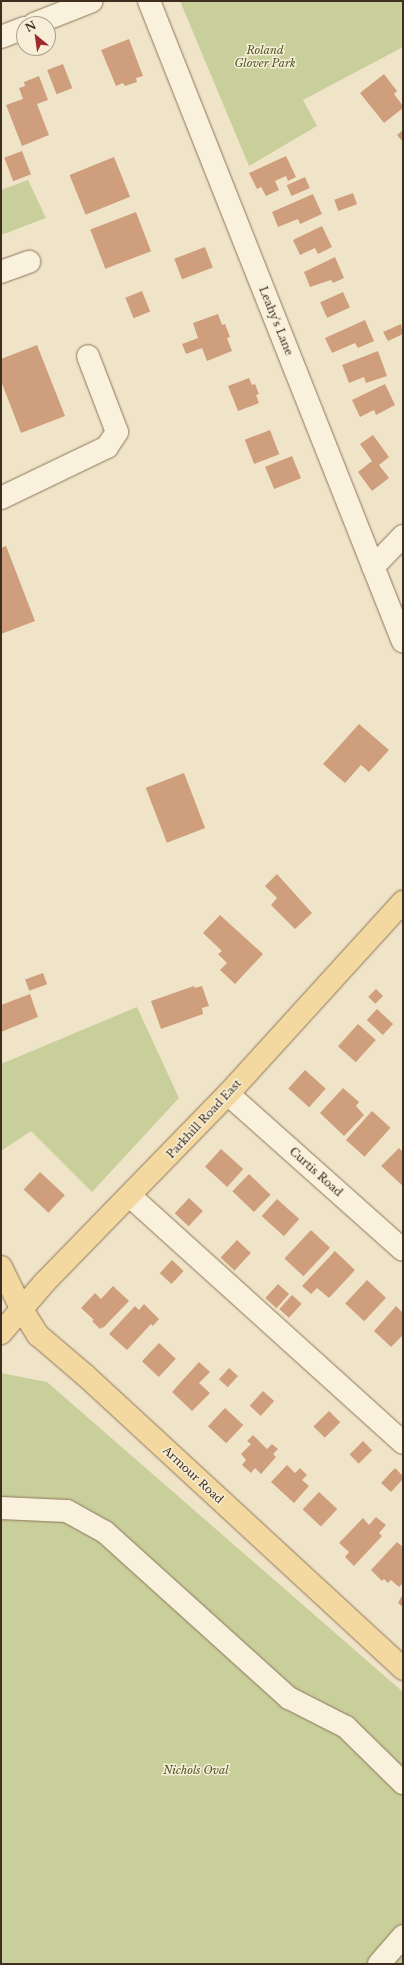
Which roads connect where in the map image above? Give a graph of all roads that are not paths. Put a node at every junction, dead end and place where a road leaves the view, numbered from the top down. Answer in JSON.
{"nodes":[{"id":1,"x":92,"y":1,"type":"edge"},
{"id":2,"x":149,"y":1,"type":"edge"},
{"id":3,"x":54,"y":16,"type":"edge"},
{"id":4,"x":16,"y":31,"type":"edge"},
{"id":5,"x":1,"y":37,"type":"edge"},
{"id":6,"x":29,"y":262,"type":"dead end"},
{"id":7,"x":1,"y":272,"type":"edge"},
{"id":8,"x":88,"y":356,"type":"dead end"},
{"id":9,"x":1,"y":498,"type":"edge"},
{"id":10,"x":403,"y":536,"type":"edge"},
{"id":11,"x":373,"y":567,"type":"junction"},
{"id":12,"x":403,"y":642,"type":"edge"},
{"id":13,"x":403,"y":902,"type":"edge"},
{"id":14,"x":228,"y":1094,"type":"junction"},
{"id":15,"x":130,"y":1196,"type":"junction"},
{"id":16,"x":403,"y":1250,"type":"edge"},
{"id":17,"x":1,"y":1267,"type":"edge"},
{"id":18,"x":21,"y":1308,"type":"junction"},
{"id":19,"x":1,"y":1332,"type":"edge"},
{"id":20,"x":403,"y":1443,"type":"edge"},
{"id":21,"x":1,"y":1508,"type":"edge"},
{"id":22,"x":403,"y":1669,"type":"edge"},
{"id":23,"x":403,"y":1784,"type":"edge"},
{"id":24,"x":403,"y":1936,"type":"edge"},
{"id":25,"x":379,"y":1964,"type":"edge"}],
"edges":[{"from":1,"to":3,"type":"street"},
{"from":2,"to":11,"type":"street","name":"Leahy's Lane"},
{"from":4,"to":5,"type":"street"},
{"from":6,"to":7,"type":"street"},
{"from":8,"to":9,"type":"street"},
{"from":10,"to":11,"type":"street"},
{"from":11,"to":12,"type":"street","name":"Leahy's Lane"},
{"from":13,"to":14,"type":"main road","name":"Parkhill Road East"},
{"from":14,"to":15,"type":"main road","name":"Parkhill Road East"},
{"from":14,"to":16,"type":"street","name":"Curtis Road"},
{"from":15,"to":18,"type":"main road","name":"Parkhill Road East"},
{"from":15,"to":20,"type":"street"},
{"from":17,"to":18,"type":"main road","name":"Armour Road"},
{"from":18,"to":19,"type":"main road","name":"Parkhill Road East"},
{"from":18,"to":22,"type":"main road","name":"Armour Road"},
{"from":21,"to":23,"type":"street"},
{"from":24,"to":25,"type":"street"}]}
